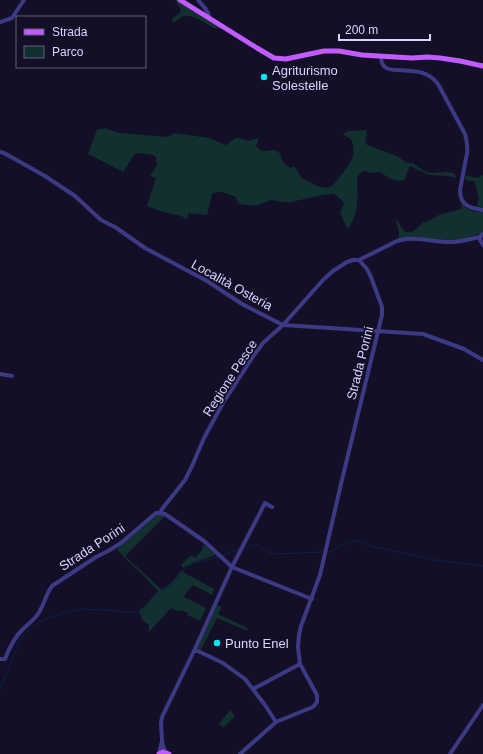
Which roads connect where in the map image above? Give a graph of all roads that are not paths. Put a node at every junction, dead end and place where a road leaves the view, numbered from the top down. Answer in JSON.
{"nodes":[{"id":1,"x":24,"y":0,"type":"edge"},
{"id":2,"x":180,"y":0,"type":"edge"},
{"id":3,"x":198,"y":0,"type":"edge"},
{"id":4,"x":209,"y":18,"type":"junction"},
{"id":5,"x":0,"y":22,"type":"edge"},
{"id":6,"x":381,"y":56,"type":"junction"},
{"id":7,"x":483,"y":66,"type":"edge"},
{"id":8,"x":0,"y":152,"type":"edge"},
{"id":9,"x":483,"y":210,"type":"edge"},
{"id":10,"x":482,"y":236,"type":"edge"},
{"id":11,"x":483,"y":245,"type":"edge"},
{"id":12,"x":359,"y":260,"type":"junction"},
{"id":13,"x":283,"y":325,"type":"junction"},
{"id":14,"x":378,"y":331,"type":"junction"},
{"id":15,"x":483,"y":360,"type":"edge"},
{"id":16,"x":0,"y":374,"type":"edge"},
{"id":17,"x":12,"y":376,"type":"dead end"},
{"id":18,"x":272,"y":506,"type":"dead end"},
{"id":19,"x":160,"y":513,"type":"junction"},
{"id":20,"x":232,"y":567,"type":"junction"},
{"id":21,"x":312,"y":599,"type":"junction"},
{"id":22,"x":194,"y":651,"type":"junction"},
{"id":23,"x":2,"y":659,"type":"edge"},
{"id":24,"x":300,"y":664,"type":"junction"},
{"id":25,"x":253,"y":690,"type":"junction"},
{"id":26,"x":483,"y":705,"type":"edge"},
{"id":27,"x":276,"y":722,"type":"junction"},
{"id":28,"x":162,"y":741,"type":"junction"},
{"id":29,"x":168,"y":753,"type":"edge"},
{"id":30,"x":159,"y":754,"type":"edge"},
{"id":31,"x":240,"y":754,"type":"edge"},
{"id":32,"x":450,"y":754,"type":"edge"}],
"edges":[{"from":1,"to":5,"type":"street"},
{"from":2,"to":4,"type":"main road"},
{"from":3,"to":4,"type":"street"},
{"from":4,"to":6,"type":"main road"},
{"from":6,"to":7,"type":"main road"},
{"from":6,"to":9,"type":"street"},
{"from":8,"to":13,"type":"street","name":"Località Osteria"},
{"from":10,"to":11,"type":"street"},
{"from":10,"to":12,"type":"street"},
{"from":12,"to":13,"type":"street","name":"Regione Pesce"},
{"from":12,"to":14,"type":"street","name":"Strada Porini"},
{"from":13,"to":14,"type":"street","name":"Località Osteria"},
{"from":13,"to":19,"type":"street","name":"Regione Pesce"},
{"from":14,"to":15,"type":"street","name":"Località Osteria"},
{"from":14,"to":21,"type":"street","name":"Strada Porini"},
{"from":16,"to":17,"type":"street"},
{"from":18,"to":20,"type":"street"},
{"from":19,"to":20,"type":"street"},
{"from":19,"to":23,"type":"street","name":"Strada Porini"},
{"from":20,"to":21,"type":"street"},
{"from":20,"to":22,"type":"street"},
{"from":21,"to":24,"type":"street","name":"Strada Porini"},
{"from":22,"to":25,"type":"street"},
{"from":22,"to":28,"type":"street"},
{"from":24,"to":25,"type":"street"},
{"from":24,"to":27,"type":"street","name":"Strada Porini"},
{"from":25,"to":27,"type":"street"},
{"from":26,"to":32,"type":"street"},
{"from":27,"to":31,"type":"street","name":"Strada Porini"},
{"from":28,"to":29,"type":"street"},
{"from":28,"to":30,"type":"street"},
{"from":29,"to":30,"type":"main road"}]}
